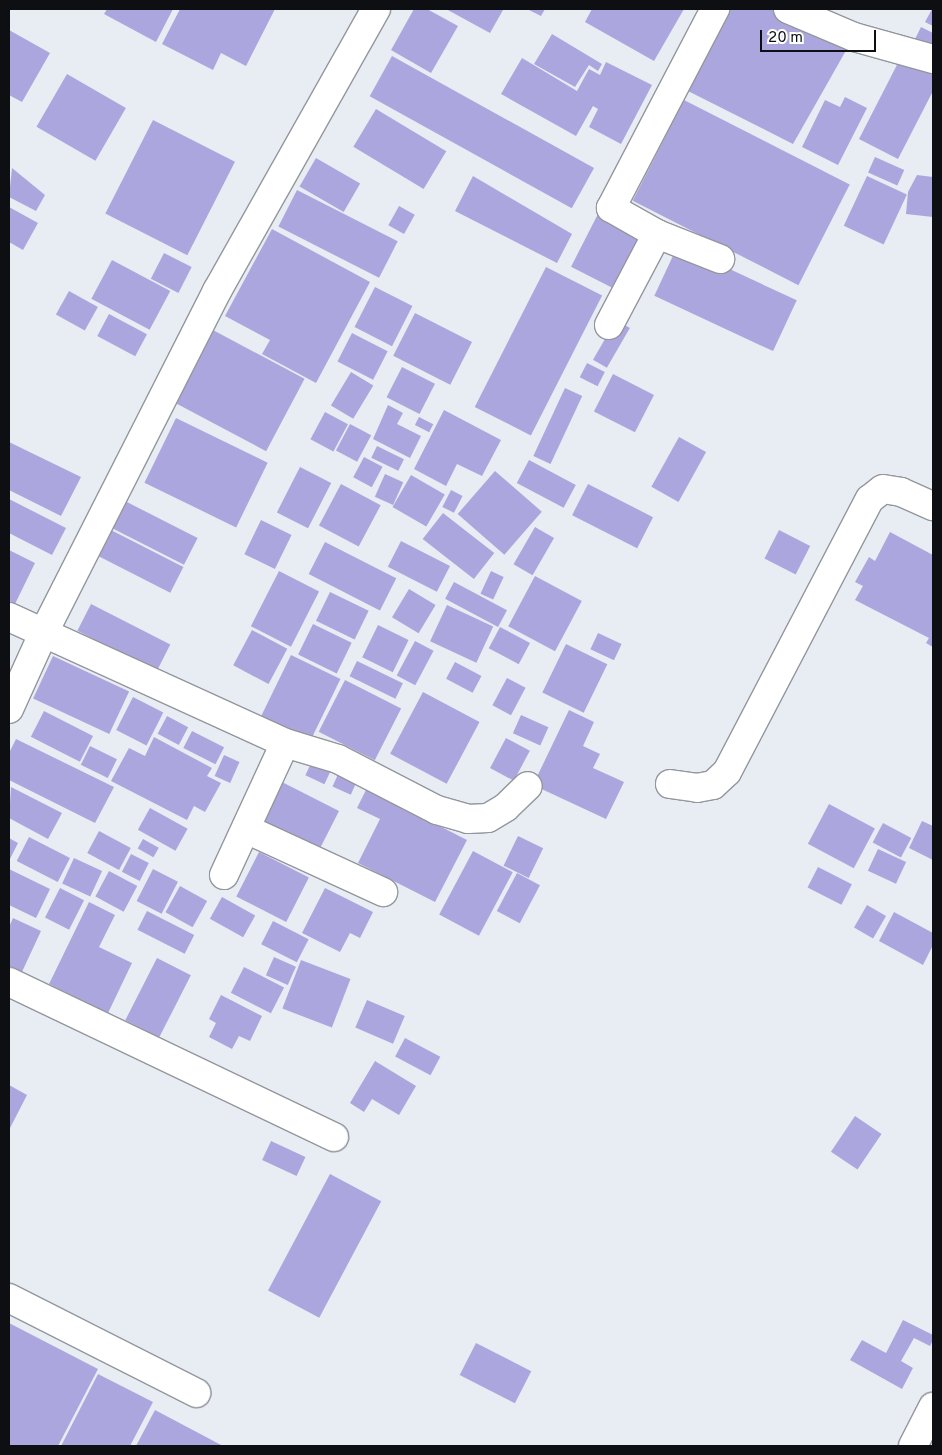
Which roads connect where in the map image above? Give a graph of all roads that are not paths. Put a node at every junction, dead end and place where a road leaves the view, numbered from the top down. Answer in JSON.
{"nodes":[{"id":1,"x":376,"y":9,"type":"edge"},
{"id":2,"x":715,"y":9,"type":"edge"},
{"id":3,"x":788,"y":9,"type":"edge"},
{"id":4,"x":933,"y":59,"type":"edge"},
{"id":5,"x":657,"y":234,"type":"junction"},
{"id":6,"x":720,"y":259,"type":"dead end"},
{"id":7,"x":609,"y":325,"type":"dead end"},
{"id":8,"x":933,"y":506,"type":"edge"},
{"id":9,"x":9,"y":617,"type":"edge"},
{"id":10,"x":43,"y":634,"type":"junction"},
{"id":11,"x":9,"y":709,"type":"edge"},
{"id":12,"x":285,"y":743,"type":"junction"},
{"id":13,"x":670,"y":784,"type":"dead end"},
{"id":14,"x":528,"y":786,"type":"dead end"},
{"id":15,"x":246,"y":829,"type":"junction"},
{"id":16,"x":224,"y":875,"type":"dead end"},
{"id":17,"x":383,"y":892,"type":"dead end"},
{"id":18,"x":9,"y":982,"type":"edge"},
{"id":19,"x":334,"y":1137,"type":"dead end"},
{"id":20,"x":9,"y":1298,"type":"edge"},
{"id":21,"x":196,"y":1393,"type":"dead end"},
{"id":22,"x":933,"y":1407,"type":"edge"},
{"id":23,"x":913,"y":1446,"type":"edge"}],
"edges":[{"from":1,"to":10,"type":"street"},
{"from":2,"to":5,"type":"street"},
{"from":3,"to":4,"type":"street"},
{"from":5,"to":6,"type":"street"},
{"from":5,"to":7,"type":"street"},
{"from":8,"to":13,"type":"street"},
{"from":9,"to":10,"type":"street"},
{"from":10,"to":11,"type":"street"},
{"from":10,"to":12,"type":"street"},
{"from":12,"to":14,"type":"street"},
{"from":12,"to":15,"type":"street"},
{"from":15,"to":16,"type":"street"},
{"from":15,"to":17,"type":"street"},
{"from":18,"to":19,"type":"street"},
{"from":20,"to":21,"type":"street"},
{"from":22,"to":23,"type":"street"}]}
